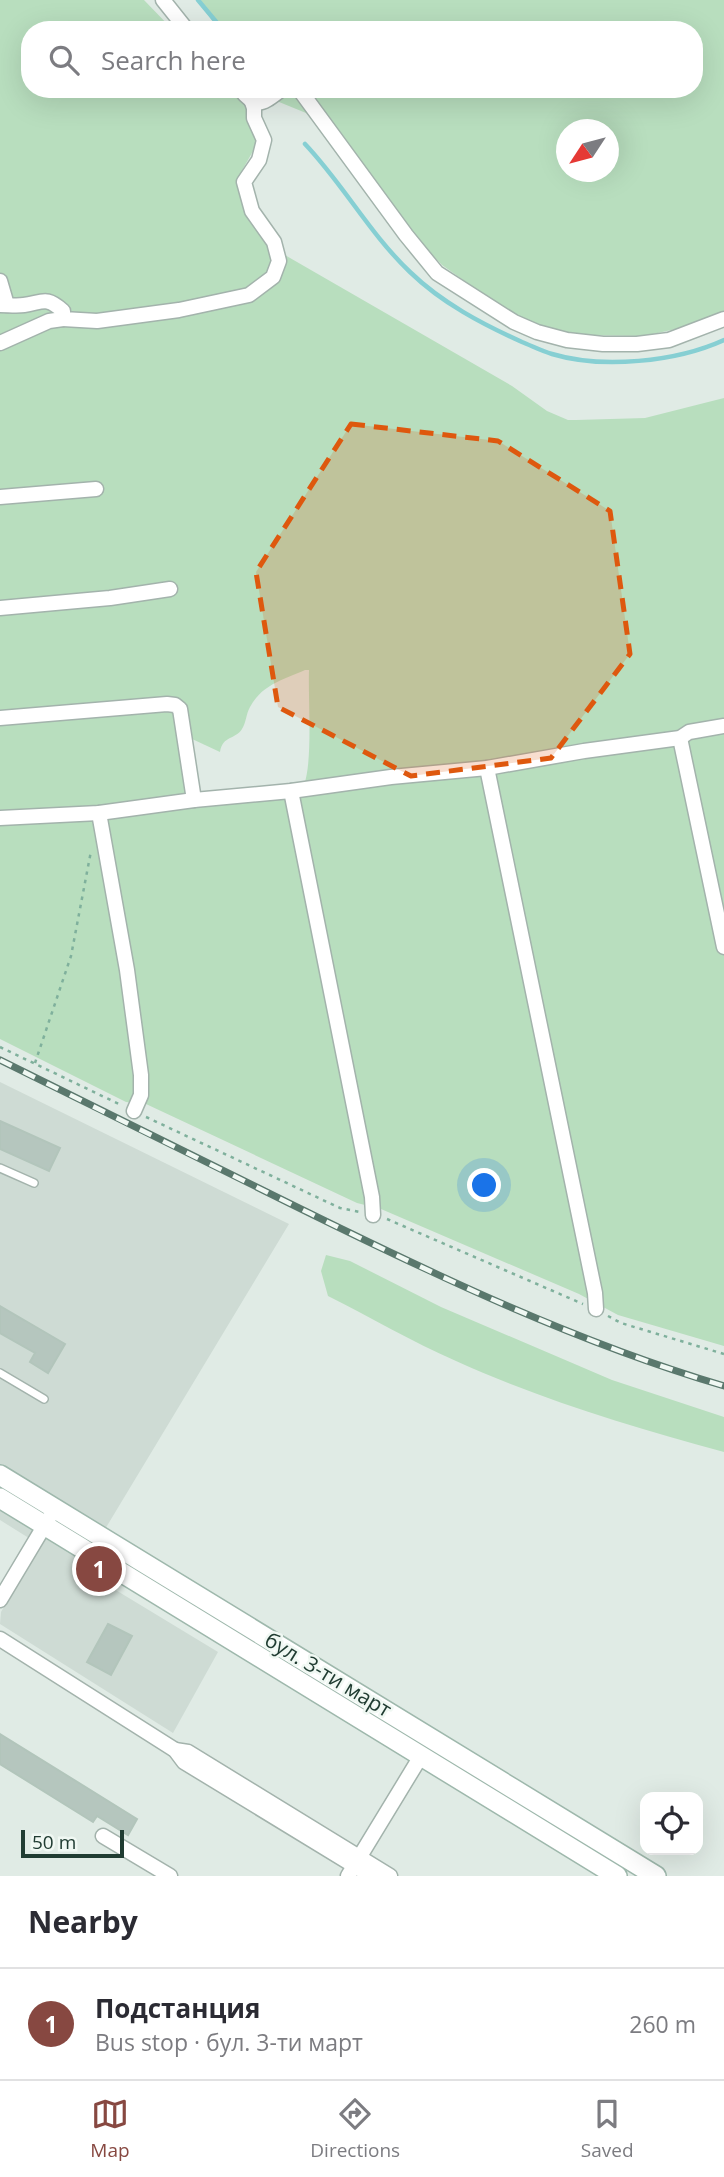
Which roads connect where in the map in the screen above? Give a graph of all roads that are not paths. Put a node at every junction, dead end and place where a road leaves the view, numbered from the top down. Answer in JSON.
{"nodes":[{"id":1,"x":163,"y":0,"type":"edge"},
{"id":2,"x":180,"y":21,"type":"edge"},
{"id":3,"x":252,"y":98,"type":"edge"},
{"id":4,"x":265,"y":98,"type":"edge"},
{"id":5,"x":306,"y":98,"type":"edge"},
{"id":6,"x":257,"y":102,"type":"junction"},
{"id":7,"x":0,"y":281,"type":"edge"},
{"id":8,"x":4,"y":305,"type":"edge"},
{"id":9,"x":63,"y":319,"type":"junction"},
{"id":10,"x":724,"y":319,"type":"edge"},
{"id":11,"x":0,"y":343,"type":"edge"},
{"id":12,"x":96,"y":489,"type":"dead end"},
{"id":13,"x":0,"y":497,"type":"edge"},
{"id":14,"x":170,"y":589,"type":"dead end"},
{"id":15,"x":0,"y":608,"type":"edge"},
{"id":16,"x":0,"y":718,"type":"edge"},
{"id":17,"x":724,"y":726,"type":"edge"},
{"id":18,"x":680,"y":738,"type":"junction"},
{"id":19,"x":486,"y":768,"type":"junction"},
{"id":20,"x":291,"y":791,"type":"junction"},
{"id":21,"x":194,"y":800,"type":"junction"},
{"id":22,"x":99,"y":813,"type":"junction"},
{"id":23,"x":0,"y":818,"type":"edge"},
{"id":24,"x":724,"y":947,"type":"edge"},
{"id":25,"x":134,"y":1111,"type":"dead end"},
{"id":26,"x":0,"y":1168,"type":"edge"},
{"id":27,"x":33,"y":1183,"type":"dead end"},
{"id":28,"x":373,"y":1215,"type":"dead end"},
{"id":29,"x":596,"y":1309,"type":"dead end"},
{"id":30,"x":0,"y":1373,"type":"edge"},
{"id":31,"x":44,"y":1399,"type":"dead end"},
{"id":32,"x":0,"y":1475,"type":"edge"},
{"id":33,"x":0,"y":1498,"type":"edge"},
{"id":34,"x":50,"y":1517,"type":"junction"},
{"id":35,"x":0,"y":1600,"type":"edge"},
{"id":36,"x":0,"y":1639,"type":"edge"},
{"id":37,"x":421,"y":1756,"type":"junction"},
{"id":38,"x":103,"y":1836,"type":"dead end"},
{"id":39,"x":354,"y":1866,"type":"edge"},
{"id":40,"x":170,"y":1876,"type":"edge"},
{"id":41,"x":371,"y":1876,"type":"edge"},
{"id":42,"x":390,"y":1876,"type":"edge"},
{"id":43,"x":617,"y":1876,"type":"edge"},
{"id":44,"x":656,"y":1876,"type":"edge"}],
"edges":[{"from":1,"to":2,"type":"street"},
{"from":3,"to":6,"type":"street"},
{"from":4,"to":6,"type":"street"},
{"from":5,"to":10,"type":"street"},
{"from":6,"to":9,"type":"street"},
{"from":7,"to":8,"type":"street"},
{"from":8,"to":9,"type":"street"},
{"from":9,"to":11,"type":"street"},
{"from":12,"to":13,"type":"street"},
{"from":14,"to":15,"type":"street"},
{"from":16,"to":21,"type":"street"},
{"from":17,"to":18,"type":"street"},
{"from":18,"to":19,"type":"street"},
{"from":18,"to":24,"type":"street"},
{"from":19,"to":20,"type":"street"},
{"from":19,"to":29,"type":"street"},
{"from":20,"to":21,"type":"street"},
{"from":20,"to":28,"type":"street"},
{"from":21,"to":22,"type":"street"},
{"from":22,"to":23,"type":"street"},
{"from":22,"to":25,"type":"street"},
{"from":26,"to":27,"type":"lane"},
{"from":30,"to":31,"type":"lane"},
{"from":32,"to":34,"type":"main road","name":"бул. 3-ти март"},
{"from":33,"to":34,"type":"main road","name":"бул. 3-ти март"},
{"from":34,"to":35,"type":"street"},
{"from":34,"to":37,"type":"main road","name":"бул. 3-ти март"},
{"from":34,"to":44,"type":"main road","name":"бул. 3-ти март"},
{"from":36,"to":39,"type":"street"},
{"from":37,"to":39,"type":"street"},
{"from":37,"to":43,"type":"main road","name":"бул. 3-ти март"},
{"from":38,"to":40,"type":"street"},
{"from":39,"to":41,"type":"street"},
{"from":39,"to":42,"type":"street"}]}
